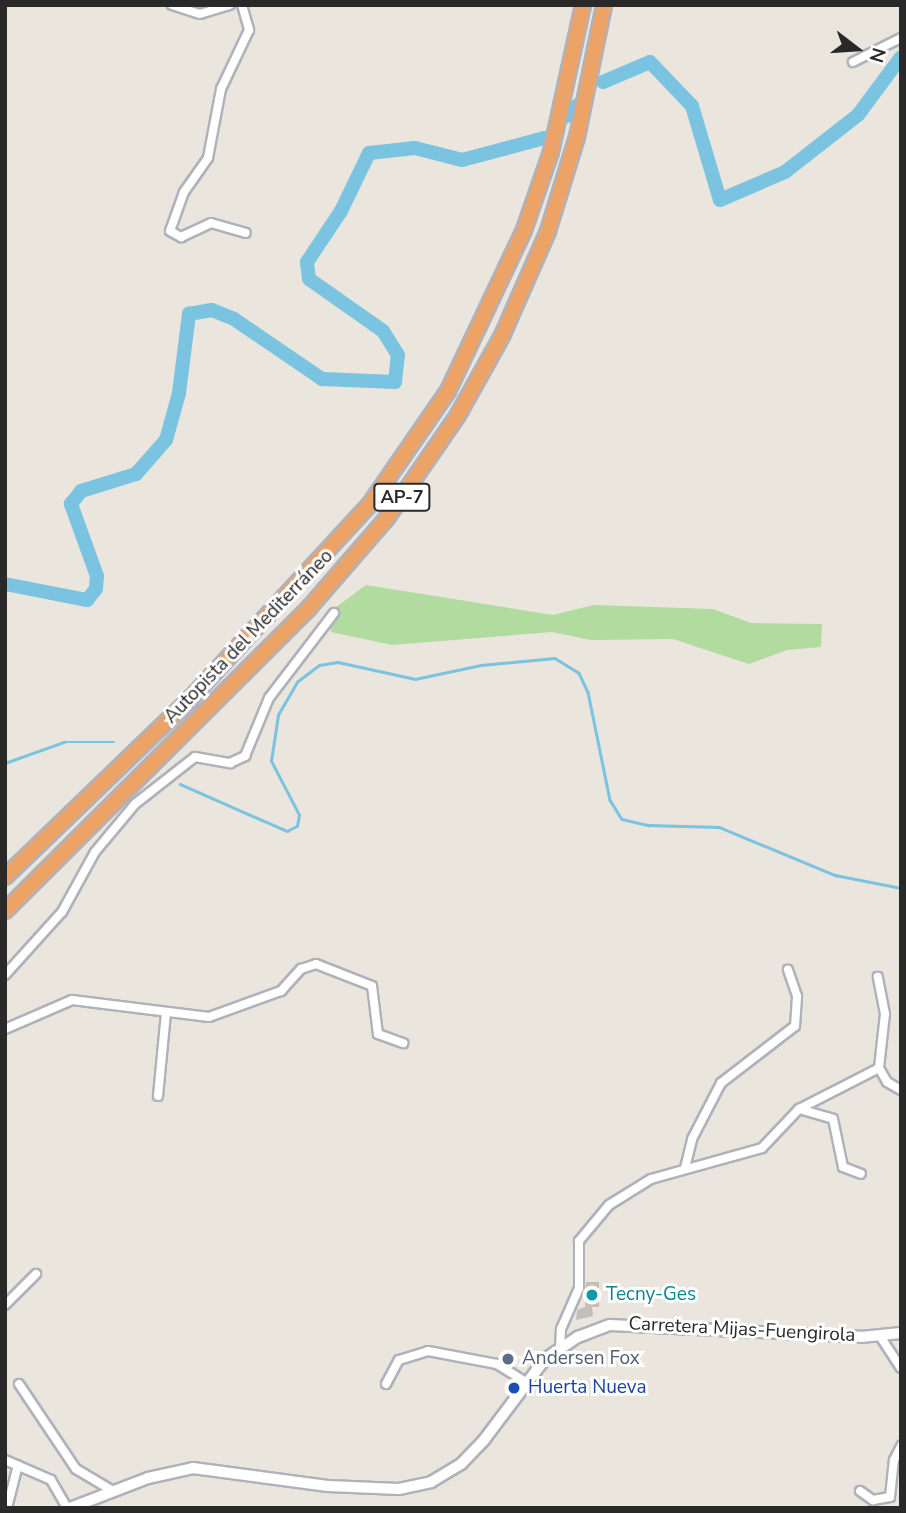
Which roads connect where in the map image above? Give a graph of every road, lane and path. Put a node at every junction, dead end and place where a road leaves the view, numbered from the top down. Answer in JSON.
{"nodes":[{"id":1,"x":172,"y":5,"type":"edge"},
{"id":2,"x":230,"y":5,"type":"edge"},
{"id":3,"x":242,"y":5,"type":"edge"},
{"id":4,"x":583,"y":5,"type":"edge"},
{"id":5,"x":604,"y":5,"type":"edge"},
{"id":6,"x":901,"y":38,"type":"edge"},
{"id":7,"x":853,"y":61,"type":"dead end"},
{"id":8,"x":246,"y":233,"type":"dead end"},
{"id":9,"x":334,"y":613,"type":"dead end"},
{"id":10,"x":5,"y":877,"type":"edge"},
{"id":11,"x":5,"y":911,"type":"edge"},
{"id":12,"x":788,"y":970,"type":"dead end"},
{"id":13,"x":5,"y":975,"type":"edge"},
{"id":14,"x":877,"y":976,"type":"dead end"},
{"id":15,"x":166,"y":1013,"type":"junction"},
{"id":16,"x":5,"y":1029,"type":"edge"},
{"id":17,"x":403,"y":1043,"type":"dead end"},
{"id":18,"x":879,"y":1068,"type":"junction"},
{"id":19,"x":901,"y":1090,"type":"edge"},
{"id":20,"x":158,"y":1096,"type":"dead end"},
{"id":21,"x":799,"y":1109,"type":"junction"},
{"id":22,"x":685,"y":1168,"type":"junction"},
{"id":23,"x":861,"y":1174,"type":"dead end"},
{"id":24,"x":36,"y":1274,"type":"dead end"},
{"id":25,"x":5,"y":1305,"type":"edge"},
{"id":26,"x":901,"y":1332,"type":"edge"},
{"id":27,"x":880,"y":1336,"type":"junction"},
{"id":28,"x":560,"y":1348,"type":"junction"},
{"id":29,"x":901,"y":1368,"type":"edge"},
{"id":30,"x":526,"y":1382,"type":"junction"},
{"id":31,"x":19,"y":1384,"type":"dead end"},
{"id":32,"x":386,"y":1384,"type":"dead end"},
{"id":33,"x":901,"y":1446,"type":"edge"},
{"id":34,"x":5,"y":1460,"type":"edge"},
{"id":35,"x":18,"y":1465,"type":"junction"},
{"id":36,"x":113,"y":1491,"type":"junction"},
{"id":37,"x":860,"y":1491,"type":"dead end"},
{"id":38,"x":72,"y":1507,"type":"edge"},
{"id":39,"x":7,"y":1508,"type":"edge"}],
"edges":[{"from":1,"to":2,"type":"street"},
{"from":3,"to":8,"type":"street"},
{"from":4,"to":10,"type":"highway","name":"Autopista del Mediterráneo","number":"AP-7"},
{"from":5,"to":11,"type":"highway","name":"Autopista del Mediterráneo","number":"AP-7"},
{"from":6,"to":7,"type":"street"},
{"from":9,"to":13,"type":"street"},
{"from":12,"to":22,"type":"street"},
{"from":14,"to":18,"type":"street"},
{"from":15,"to":16,"type":"street"},
{"from":15,"to":17,"type":"street"},
{"from":15,"to":20,"type":"street"},
{"from":18,"to":19,"type":"street"},
{"from":18,"to":21,"type":"street"},
{"from":21,"to":22,"type":"street"},
{"from":21,"to":23,"type":"street"},
{"from":22,"to":28,"type":"street"},
{"from":24,"to":25,"type":"street"},
{"from":26,"to":27,"type":"main road","name":"Carretera Mijas-Fuengirola"},
{"from":27,"to":28,"type":"main road","name":"Carretera Mijas-Fuengirola"},
{"from":27,"to":29,"type":"street"},
{"from":28,"to":30,"type":"main road","name":"Carretera Mijas-Fuengirola"},
{"from":30,"to":32,"type":"street"},
{"from":30,"to":36,"type":"main road","name":"Carretera Mijas-Fuengirola"},
{"from":31,"to":36,"type":"street"},
{"from":33,"to":37,"type":"street"},
{"from":34,"to":35,"type":"street"},
{"from":35,"to":38,"type":"street"},
{"from":35,"to":39,"type":"street"},
{"from":36,"to":38,"type":"main road","name":"Carretera Mijas-Fuengirola"}]}
